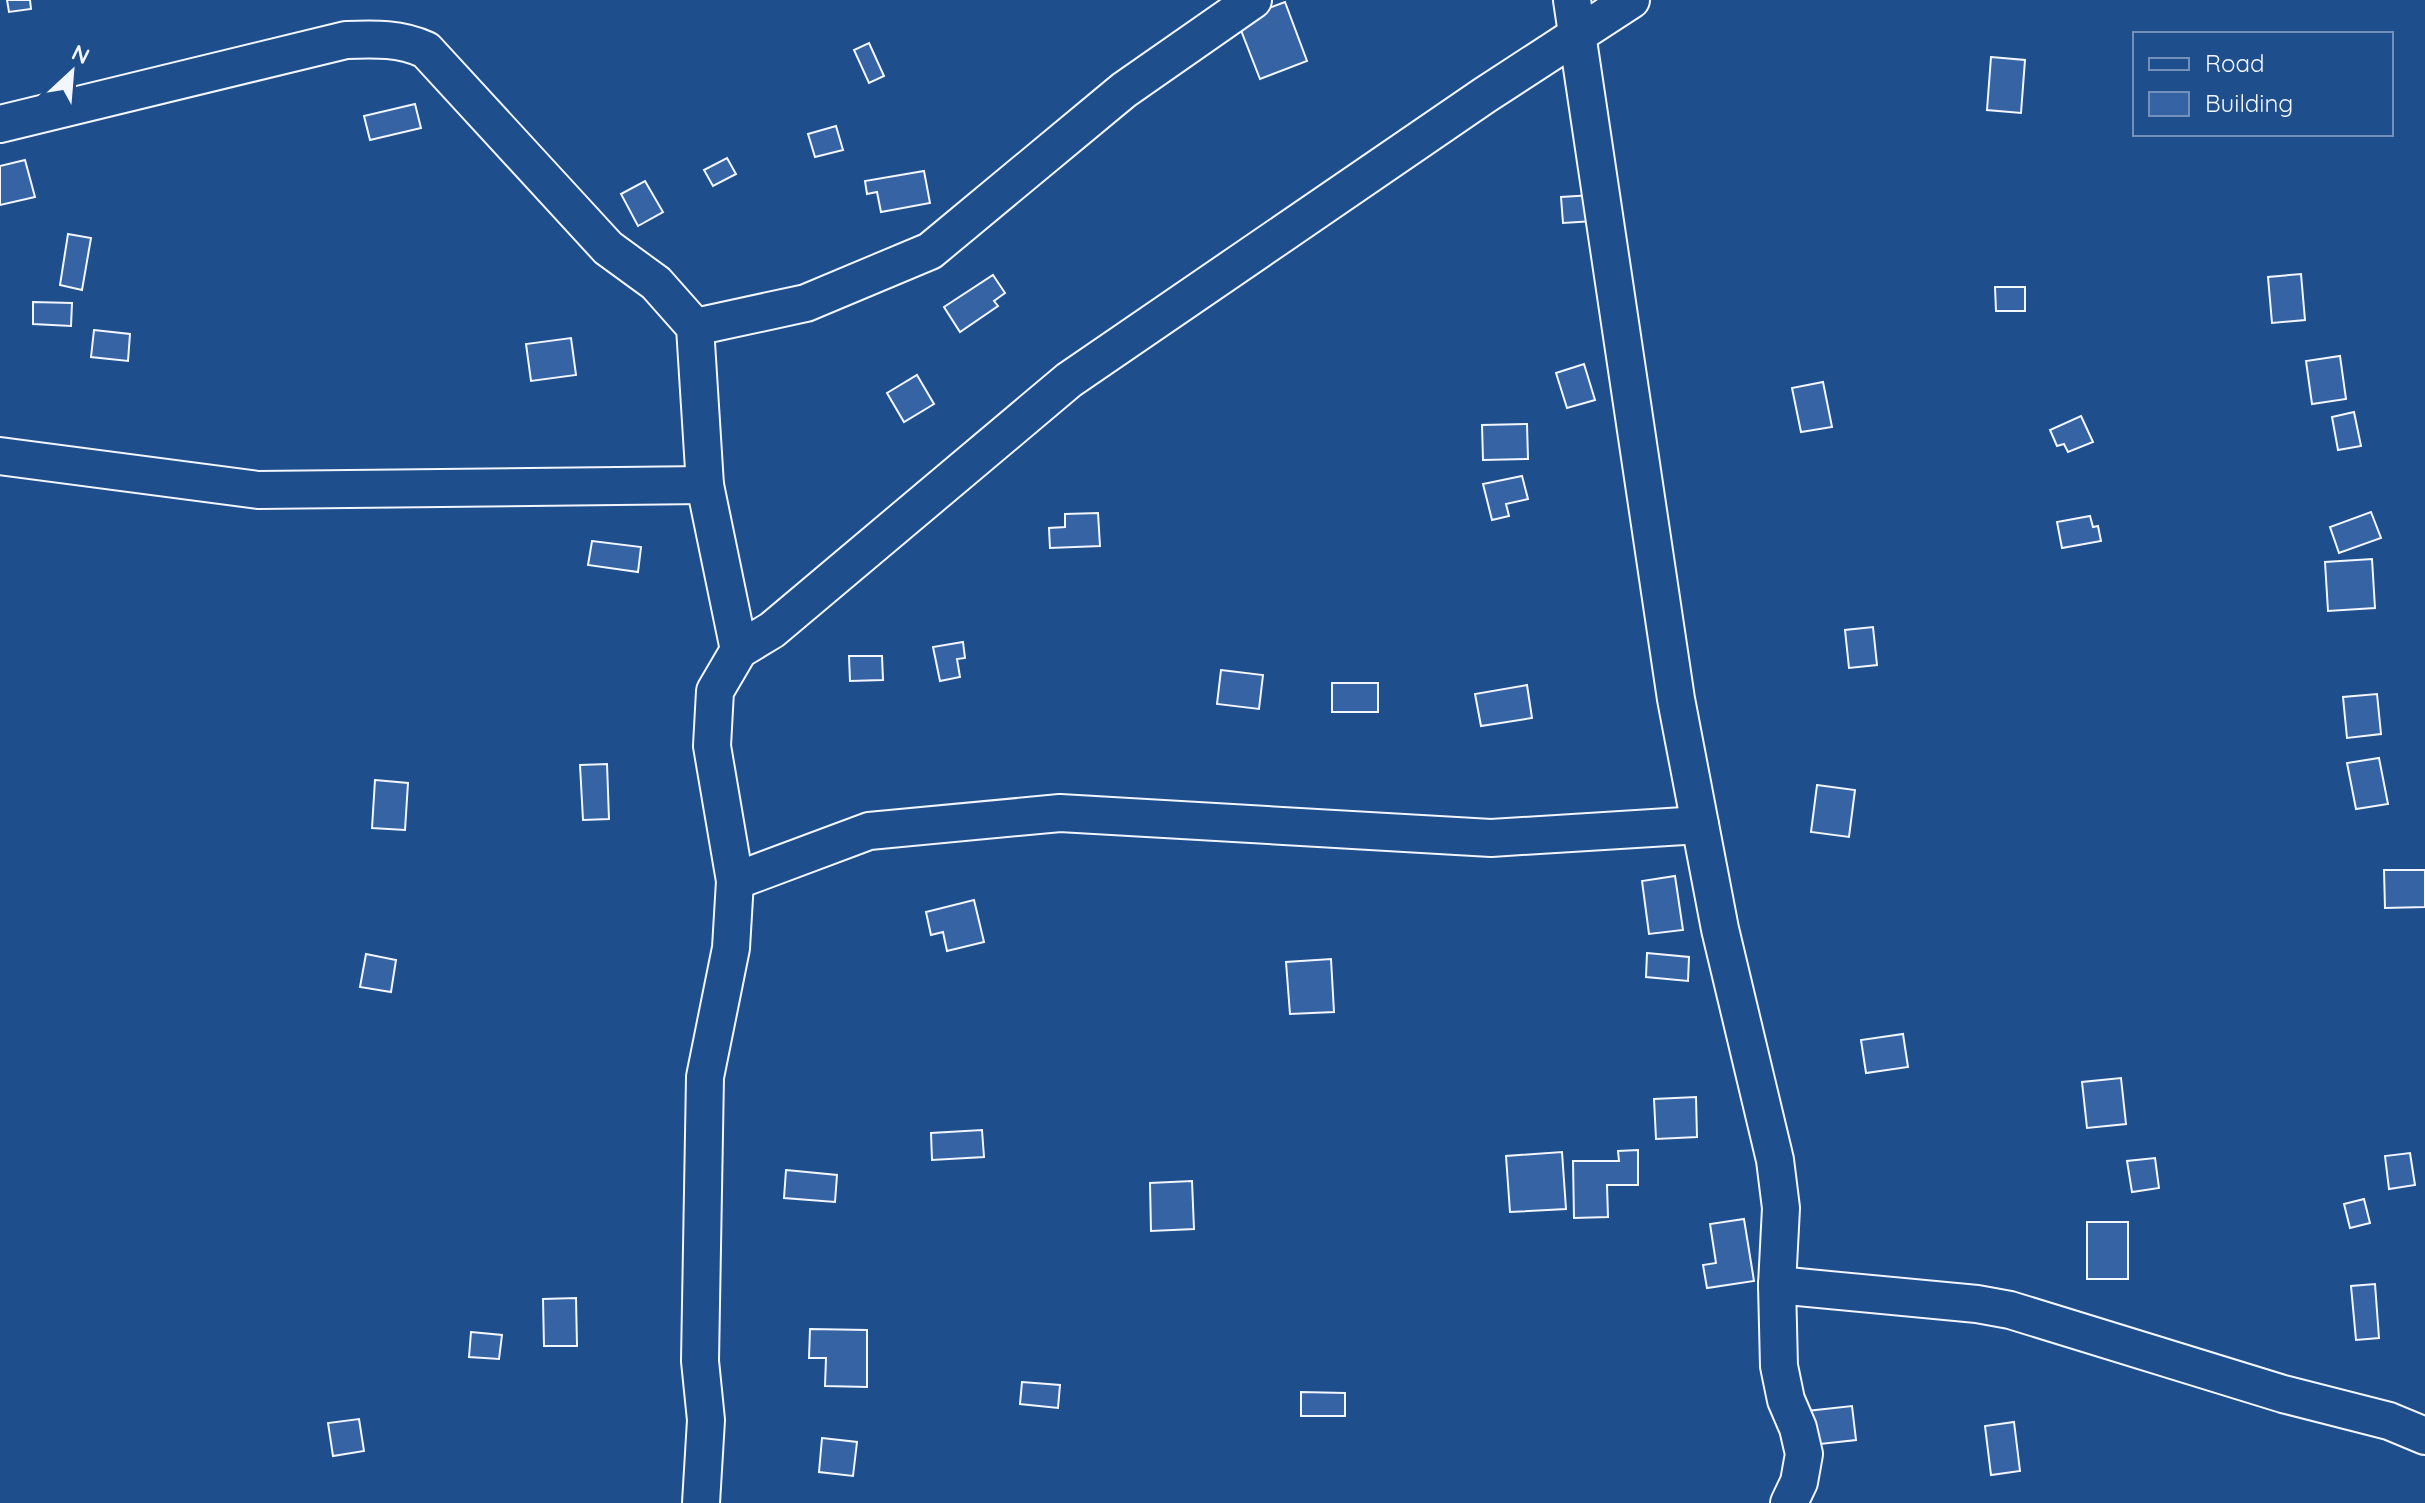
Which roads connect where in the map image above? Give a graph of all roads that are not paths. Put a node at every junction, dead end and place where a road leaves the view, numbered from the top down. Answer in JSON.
{"nodes":[{"id":1,"x":1253,"y":0,"type":"edge"},
{"id":2,"x":1631,"y":0,"type":"edge"},
{"id":3,"x":1575,"y":17,"type":"edge"},
{"id":4,"x":0,"y":124,"type":"edge"},
{"id":5,"x":695,"y":327,"type":"junction"},
{"id":6,"x":0,"y":456,"type":"edge"},
{"id":7,"x":705,"y":485,"type":"junction"},
{"id":8,"x":739,"y":650,"type":"junction"},
{"id":9,"x":1700,"y":825,"type":"junction"},
{"id":10,"x":735,"y":881,"type":"junction"},
{"id":11,"x":1777,"y":1285,"type":"junction"},
{"id":12,"x":2425,"y":1436,"type":"edge"},
{"id":13,"x":701,"y":1503,"type":"edge"},
{"id":14,"x":1789,"y":1503,"type":"edge"}],
"edges":[{"from":1,"to":5,"type":"street"},
{"from":2,"to":3,"type":"street"},
{"from":3,"to":8,"type":"street"},
{"from":3,"to":9,"type":"street"},
{"from":4,"to":5,"type":"street"},
{"from":5,"to":7,"type":"street"},
{"from":6,"to":7,"type":"street"},
{"from":7,"to":8,"type":"street"},
{"from":8,"to":10,"type":"street"},
{"from":9,"to":10,"type":"street"},
{"from":9,"to":11,"type":"street"},
{"from":10,"to":13,"type":"street"},
{"from":11,"to":12,"type":"street"},
{"from":11,"to":14,"type":"street"}]}
